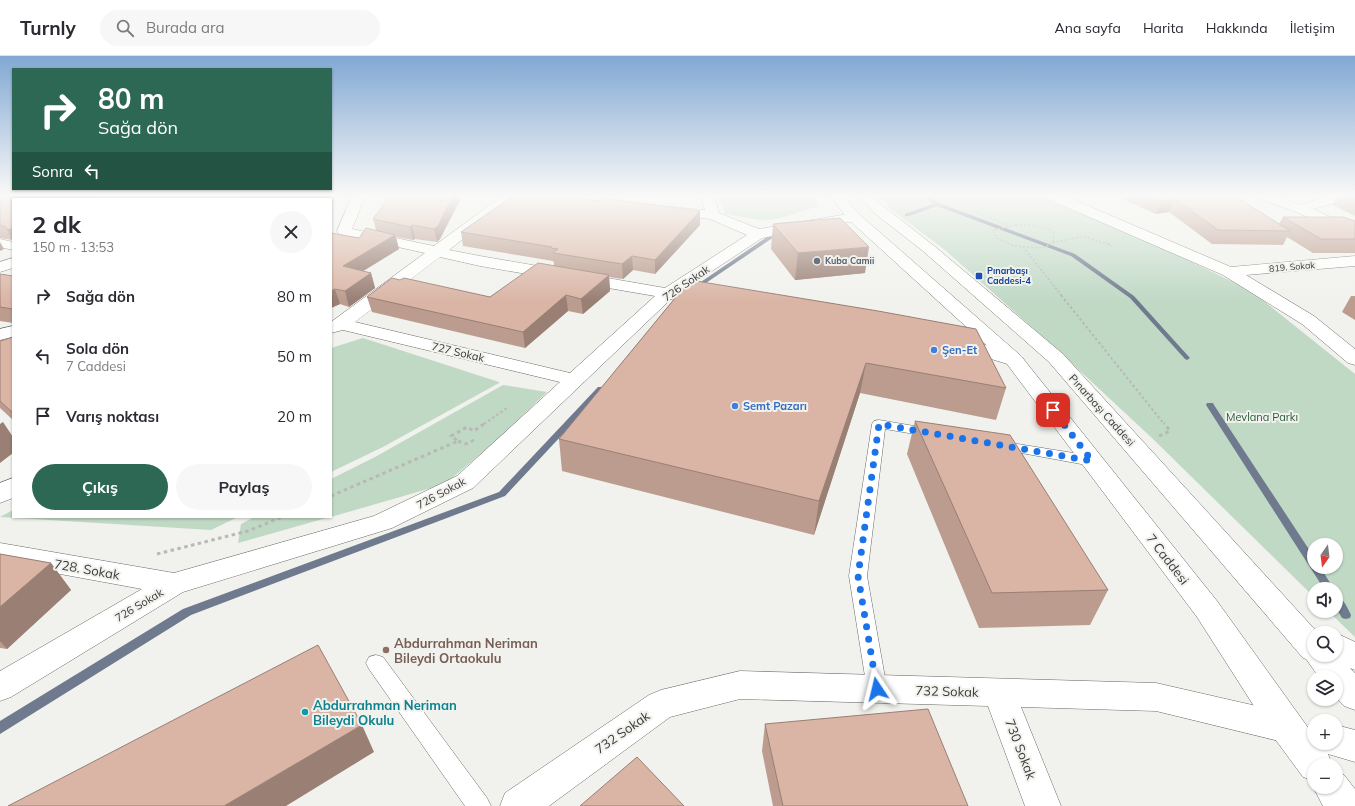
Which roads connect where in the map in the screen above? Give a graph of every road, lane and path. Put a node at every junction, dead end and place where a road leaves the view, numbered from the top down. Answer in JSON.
{"nodes":[{"id":1,"x":465,"y":231,"type":"edge"},
{"id":2,"x":750,"y":231,"type":"edge"},
{"id":3,"x":775,"y":231,"type":"edge"},
{"id":4,"x":870,"y":231,"type":"edge"},
{"id":5,"x":906,"y":231,"type":"edge"},
{"id":6,"x":994,"y":231,"type":"edge"},
{"id":7,"x":1054,"y":231,"type":"edge"},
{"id":8,"x":1137,"y":231,"type":"edge"},
{"id":9,"x":338,"y":233,"type":"edge"},
{"id":10,"x":758,"y":234,"type":"junction"},
{"id":11,"x":0,"y":243,"type":"edge"},
{"id":12,"x":12,"y":246,"type":"edge"},
{"id":13,"x":1022,"y":246,"type":"junction"},
{"id":14,"x":438,"y":252,"type":"junction"},
{"id":15,"x":1355,"y":261,"type":"edge"},
{"id":16,"x":12,"y":263,"type":"edge"},
{"id":17,"x":0,"y":267,"type":"edge"},
{"id":18,"x":1229,"y":272,"type":"junction"},
{"id":19,"x":681,"y":296,"type":"junction"},
{"id":20,"x":336,"y":326,"type":"edge"},
{"id":21,"x":12,"y":331,"type":"edge"},
{"id":22,"x":0,"y":336,"type":"edge"},
{"id":23,"x":946,"y":340,"type":"edge"},
{"id":24,"x":1355,"y":359,"type":"edge"},
{"id":25,"x":1014,"y":360,"type":"junction"},
{"id":26,"x":575,"y":380,"type":"junction"},
{"id":27,"x":512,"y":405,"type":"dead end"},
{"id":28,"x":474,"y":431,"type":"junction"},
{"id":29,"x":480,"y":435,"type":"dead end"},
{"id":30,"x":950,"y":436,"type":"edge"},
{"id":31,"x":476,"y":437,"type":"dead end"},
{"id":32,"x":473,"y":439,"type":"dead end"},
{"id":33,"x":1153,"y":439,"type":"dead end"},
{"id":34,"x":981,"y":442,"type":"edge"},
{"id":35,"x":1092,"y":461,"type":"junction"},
{"id":36,"x":12,"y":487,"type":"edge"},
{"id":37,"x":0,"y":495,"type":"edge"},
{"id":38,"x":332,"y":496,"type":"edge"},
{"id":39,"x":280,"y":518,"type":"edge"},
{"id":40,"x":0,"y":553,"type":"edge"},
{"id":41,"x":156,"y":555,"type":"dead end"},
{"id":42,"x":174,"y":584,"type":"junction"},
{"id":43,"x":1276,"y":606,"type":"junction"},
{"id":44,"x":1307,"y":626,"type":"edge"},
{"id":45,"x":1307,"y":641,"type":"edge"},
{"id":46,"x":1343,"y":650,"type":"edge"},
{"id":47,"x":1355,"y":657,"type":"edge"},
{"id":48,"x":1325,"y":662,"type":"edge"},
{"id":49,"x":376,"y":663,"type":"dead end"},
{"id":50,"x":0,"y":687,"type":"edge"},
{"id":51,"x":877,"y":689,"type":"junction"},
{"id":52,"x":999,"y":692,"type":"junction"},
{"id":53,"x":1355,"y":696,"type":"edge"},
{"id":54,"x":1300,"y":732,"type":"edge"},
{"id":55,"x":1343,"y":743,"type":"edge"},
{"id":56,"x":1355,"y":746,"type":"edge"},
{"id":57,"x":1311,"y":758,"type":"edge"},
{"id":58,"x":1336,"y":794,"type":"edge"},
{"id":59,"x":479,"y":806,"type":"edge"},
{"id":60,"x":518,"y":806,"type":"edge"},
{"id":61,"x":1043,"y":806,"type":"edge"},
{"id":62,"x":1345,"y":806,"type":"edge"}],
"edges":[{"from":1,"to":14,"type":"street"},
{"from":2,"to":10,"type":"street"},
{"from":3,"to":10,"type":"street","name":"726 Sokak"},
{"from":4,"to":25,"type":"street"},
{"from":5,"to":43,"type":"street","name":"Pınarbaşı Caddesi"},
{"from":6,"to":13,"type":"path"},
{"from":7,"to":13,"type":"path"},
{"from":8,"to":18,"type":"street"},
{"from":9,"to":14,"type":"street"},
{"from":10,"to":19,"type":"street","name":"726 Sokak"},
{"from":11,"to":12,"type":"street"},
{"from":13,"to":33,"type":"path"},
{"from":14,"to":19,"type":"street"},
{"from":14,"to":20,"type":"street"},
{"from":15,"to":18,"type":"street","name":"819. Sokak"},
{"from":16,"to":17,"type":"street"},
{"from":18,"to":24,"type":"street"},
{"from":19,"to":26,"type":"street","name":"726 Sokak"},
{"from":20,"to":26,"type":"street","name":"727 Sokak"},
{"from":21,"to":22,"type":"street"},
{"from":23,"to":25,"type":"street"},
{"from":25,"to":35,"type":"street","name":"7 Caddesi"},
{"from":26,"to":42,"type":"street","name":"726 Sokak"},
{"from":27,"to":28,"type":"path"},
{"from":28,"to":29,"type":"path"},
{"from":28,"to":38,"type":"path"},
{"from":30,"to":51,"type":"lane"},
{"from":31,"to":32,"type":"path"},
{"from":34,"to":35,"type":"lane"},
{"from":35,"to":54,"type":"street","name":"7 Caddesi"},
{"from":36,"to":37,"type":"street"},
{"from":39,"to":41,"type":"path"},
{"from":40,"to":42,"type":"street","name":"728. Sokak"},
{"from":42,"to":50,"type":"street","name":"726 Sokak"},
{"from":43,"to":44,"type":"street"},
{"from":43,"to":45,"type":"street","name":"Pınarbaşı Caddesi"},
{"from":46,"to":47,"type":"street"},
{"from":48,"to":53,"type":"street"},
{"from":49,"to":59,"type":"lane"},
{"from":51,"to":52,"type":"street","name":"732 Sokak"},
{"from":51,"to":60,"type":"street","name":"732 Sokak"},
{"from":52,"to":54,"type":"street","name":"732 Sokak"},
{"from":52,"to":61,"type":"street","name":"730 Sokak"},
{"from":54,"to":57,"type":"street","name":"7 Caddesi"},
{"from":55,"to":56,"type":"street"},
{"from":58,"to":62,"type":"street"}]}
